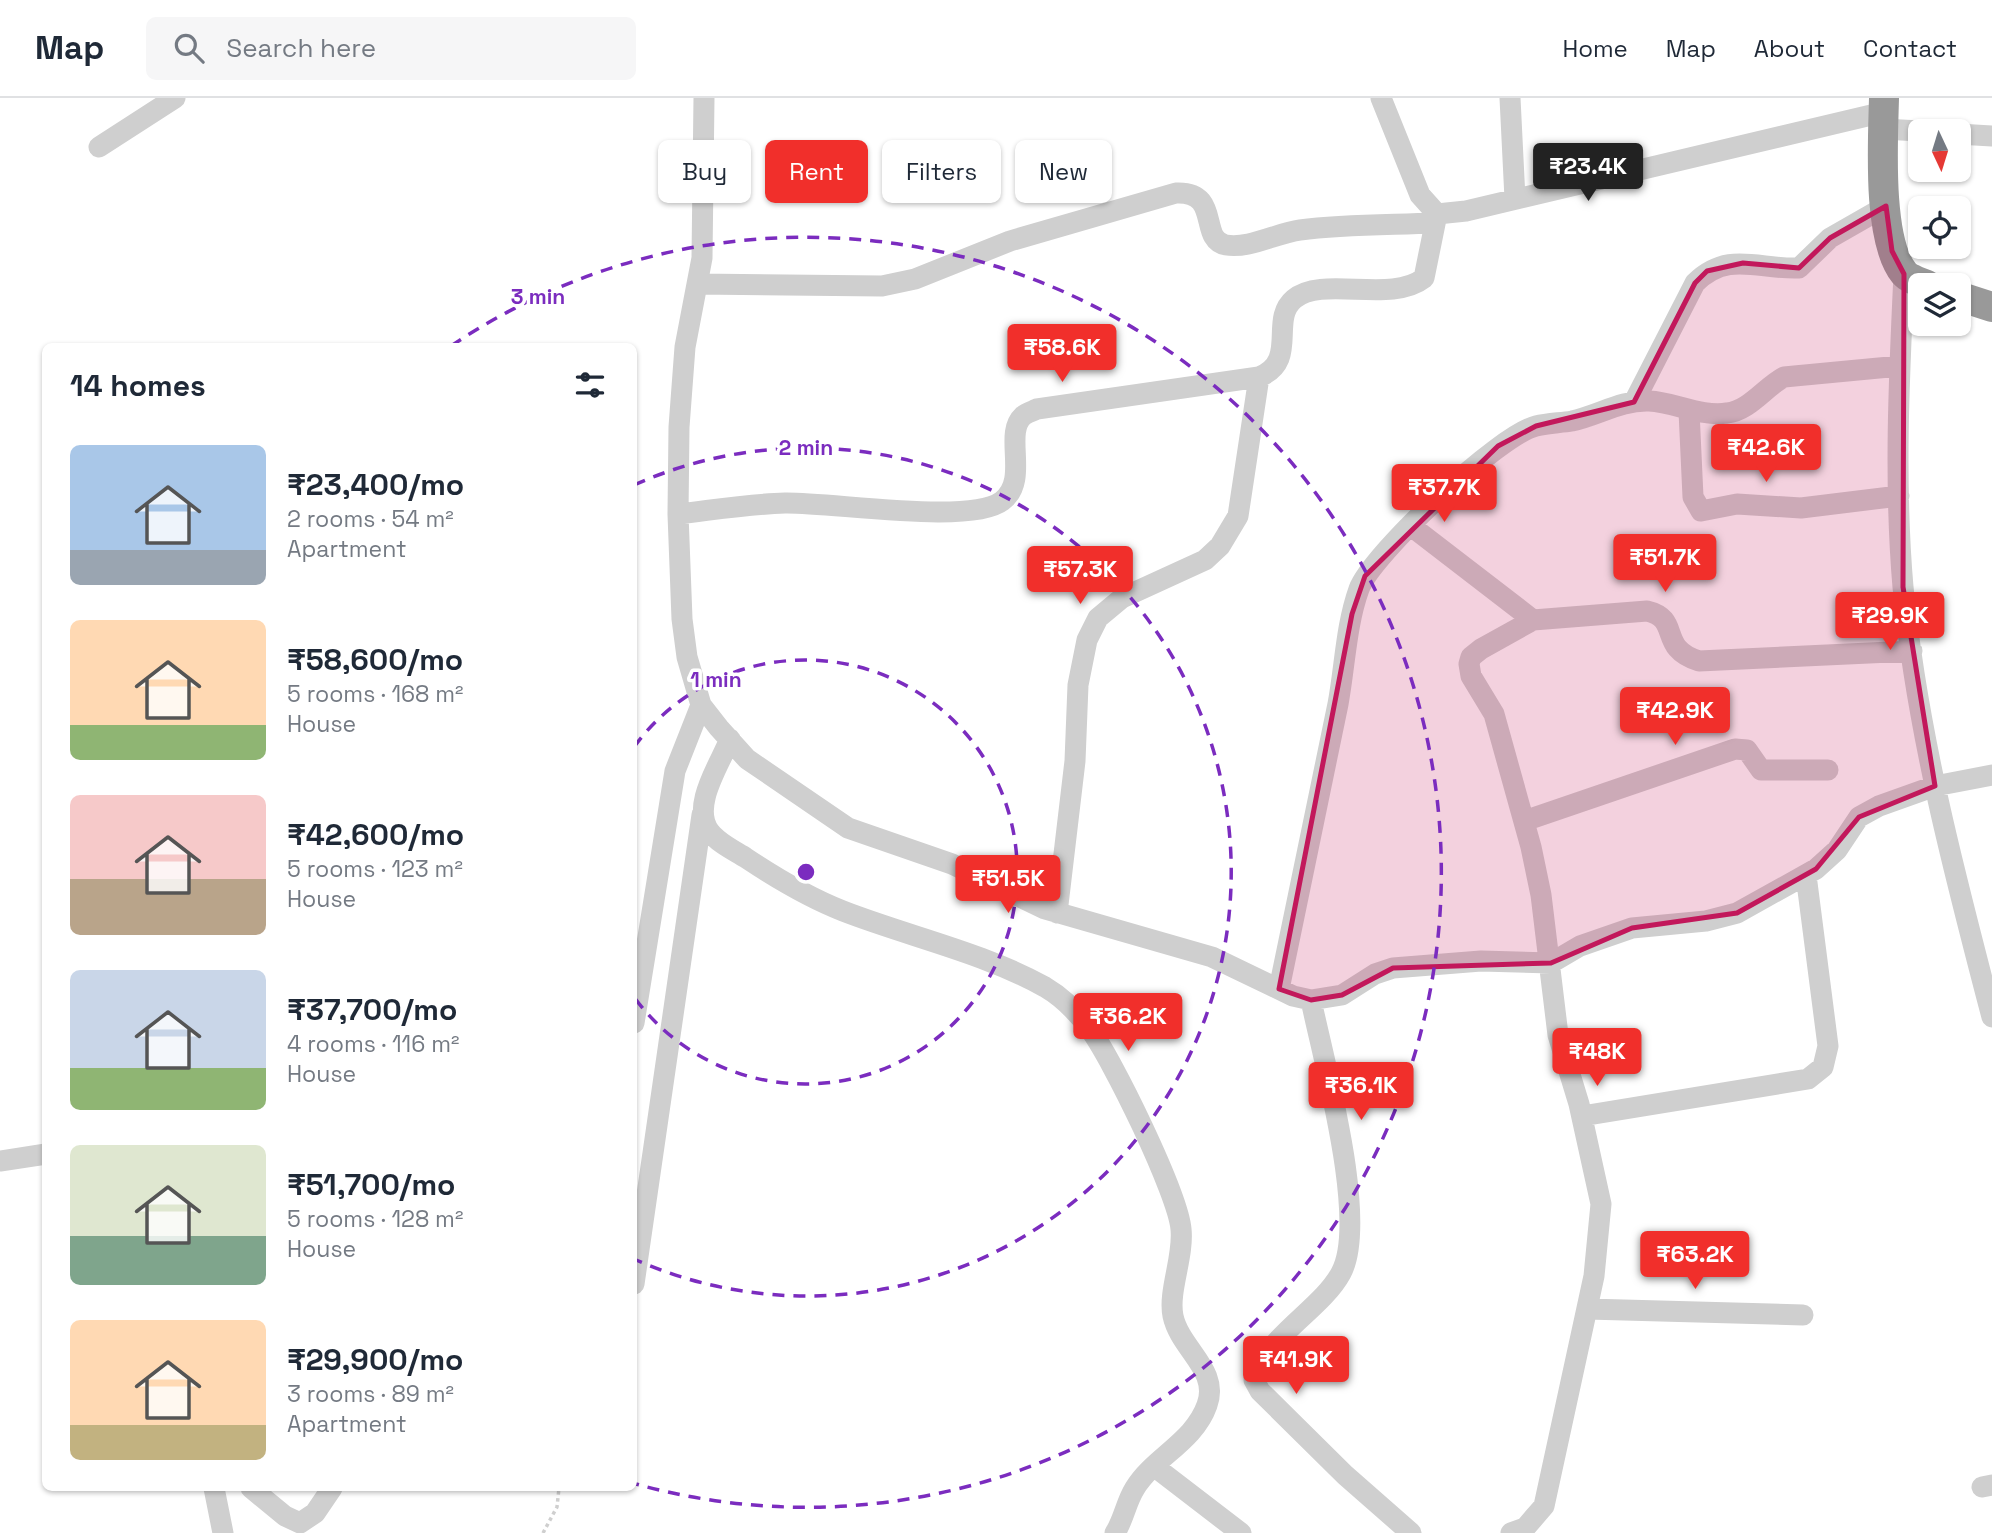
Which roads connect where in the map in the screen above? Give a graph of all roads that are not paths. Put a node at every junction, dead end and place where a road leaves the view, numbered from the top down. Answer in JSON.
{"nodes":[{"id":1,"x":176,"y":98,"type":"edge"},
{"id":2,"x":704,"y":98,"type":"edge"},
{"id":3,"x":1381,"y":98,"type":"edge"},
{"id":4,"x":1510,"y":98,"type":"edge"},
{"id":5,"x":1884,"y":113,"type":"edge"},
{"id":6,"x":1908,"y":125,"type":"edge"},
{"id":7,"x":1971,"y":135,"type":"edge"},
{"id":8,"x":1992,"y":136,"type":"edge"},
{"id":9,"x":99,"y":147,"type":"dead end"},
{"id":10,"x":1515,"y":199,"type":"junction"},
{"id":11,"x":1886,"y":206,"type":"junction"},
{"id":12,"x":1436,"y":219,"type":"junction"},
{"id":13,"x":1910,"y":273,"type":"edge"},
{"id":14,"x":697,"y":284,"type":"junction"},
{"id":15,"x":1971,"y":300,"type":"edge"},
{"id":16,"x":1992,"y":307,"type":"edge"},
{"id":17,"x":1908,"y":323,"type":"edge"},
{"id":18,"x":1900,"y":366,"type":"junction"},
{"id":19,"x":1259,"y":377,"type":"junction"},
{"id":20,"x":1634,"y":402,"type":"junction"},
{"id":21,"x":1689,"y":411,"type":"junction"},
{"id":22,"x":1899,"y":496,"type":"junction"},
{"id":23,"x":678,"y":514,"type":"junction"},
{"id":24,"x":1411,"y":526,"type":"junction"},
{"id":25,"x":1533,"y":620,"type":"junction"},
{"id":26,"x":1912,"y":651,"type":"junction"},
{"id":27,"x":701,"y":705,"type":"junction"},
{"id":28,"x":730,"y":740,"type":"junction"},
{"id":29,"x":1828,"y":770,"type":"dead end"},
{"id":30,"x":1992,"y":775,"type":"edge"},
{"id":31,"x":1935,"y":786,"type":"junction"},
{"id":32,"x":704,"y":802,"type":"junction"},
{"id":33,"x":1524,"y":821,"type":"junction"},
{"id":34,"x":1806,"y":875,"type":"junction"},
{"id":35,"x":1057,"y":913,"type":"junction"},
{"id":36,"x":1984,"y":951,"type":"edge"},
{"id":37,"x":1551,"y":963,"type":"junction"},
{"id":38,"x":1279,"y":989,"type":"junction"},
{"id":39,"x":1311,"y":999,"type":"junction"},
{"id":40,"x":637,"y":1005,"type":"edge"},
{"id":41,"x":1992,"y":1017,"type":"edge"},
{"id":42,"x":1582,"y":1116,"type":"junction"},
{"id":43,"x":42,"y":1155,"type":"edge"},
{"id":44,"x":0,"y":1161,"type":"edge"},
{"id":45,"x":637,"y":1263,"type":"edge"},
{"id":46,"x":1587,"y":1309,"type":"junction"},
{"id":47,"x":1803,"y":1314,"type":"dead end"},
{"id":48,"x":1155,"y":1467,"type":"junction"},
{"id":49,"x":215,"y":1491,"type":"edge"},
{"id":50,"x":255,"y":1491,"type":"edge"},
{"id":51,"x":330,"y":1491,"type":"edge"},
{"id":52,"x":223,"y":1533,"type":"edge"},
{"id":53,"x":1115,"y":1533,"type":"edge"},
{"id":54,"x":1241,"y":1533,"type":"edge"},
{"id":55,"x":1411,"y":1533,"type":"edge"},
{"id":56,"x":1511,"y":1533,"type":"edge"}],
"edges":[{"from":1,"to":9,"type":"street"},
{"from":2,"to":14,"type":"street"},
{"from":3,"to":12,"type":"street"},
{"from":4,"to":10,"type":"street"},
{"from":5,"to":6,"type":"street"},
{"from":5,"to":10,"type":"street"},
{"from":5,"to":11,"type":"highway"},
{"from":7,"to":8,"type":"street"},
{"from":10,"to":12,"type":"street"},
{"from":11,"to":13,"type":"highway"},
{"from":11,"to":20,"type":"street"},
{"from":12,"to":14,"type":"street"},
{"from":12,"to":19,"type":"street"},
{"from":14,"to":23,"type":"street"},
{"from":15,"to":16,"type":"highway"},
{"from":17,"to":18,"type":"street"},
{"from":18,"to":21,"type":"street"},
{"from":18,"to":22,"type":"street"},
{"from":19,"to":23,"type":"street"},
{"from":19,"to":35,"type":"street"},
{"from":20,"to":21,"type":"street"},
{"from":20,"to":24,"type":"street"},
{"from":21,"to":22,"type":"street"},
{"from":22,"to":26,"type":"street"},
{"from":23,"to":27,"type":"street"},
{"from":24,"to":25,"type":"street"},
{"from":24,"to":38,"type":"street"},
{"from":25,"to":26,"type":"street"},
{"from":25,"to":33,"type":"street"},
{"from":26,"to":31,"type":"street"},
{"from":27,"to":28,"type":"street"},
{"from":27,"to":40,"type":"street"},
{"from":28,"to":32,"type":"street"},
{"from":28,"to":35,"type":"street"},
{"from":29,"to":33,"type":"street"},
{"from":30,"to":31,"type":"street"},
{"from":31,"to":34,"type":"street"},
{"from":31,"to":36,"type":"street"},
{"from":32,"to":45,"type":"street"},
{"from":32,"to":48,"type":"street"},
{"from":33,"to":37,"type":"street"},
{"from":34,"to":37,"type":"street"},
{"from":34,"to":42,"type":"street"},
{"from":35,"to":38,"type":"street"},
{"from":36,"to":41,"type":"street"},
{"from":37,"to":39,"type":"street"},
{"from":37,"to":42,"type":"street"},
{"from":38,"to":39,"type":"street"},
{"from":39,"to":55,"type":"street"},
{"from":42,"to":46,"type":"street"},
{"from":43,"to":44,"type":"street"},
{"from":46,"to":47,"type":"street"},
{"from":46,"to":56,"type":"street"},
{"from":48,"to":53,"type":"street"},
{"from":48,"to":54,"type":"street"},
{"from":49,"to":52,"type":"street"},
{"from":50,"to":51,"type":"street"}]}
